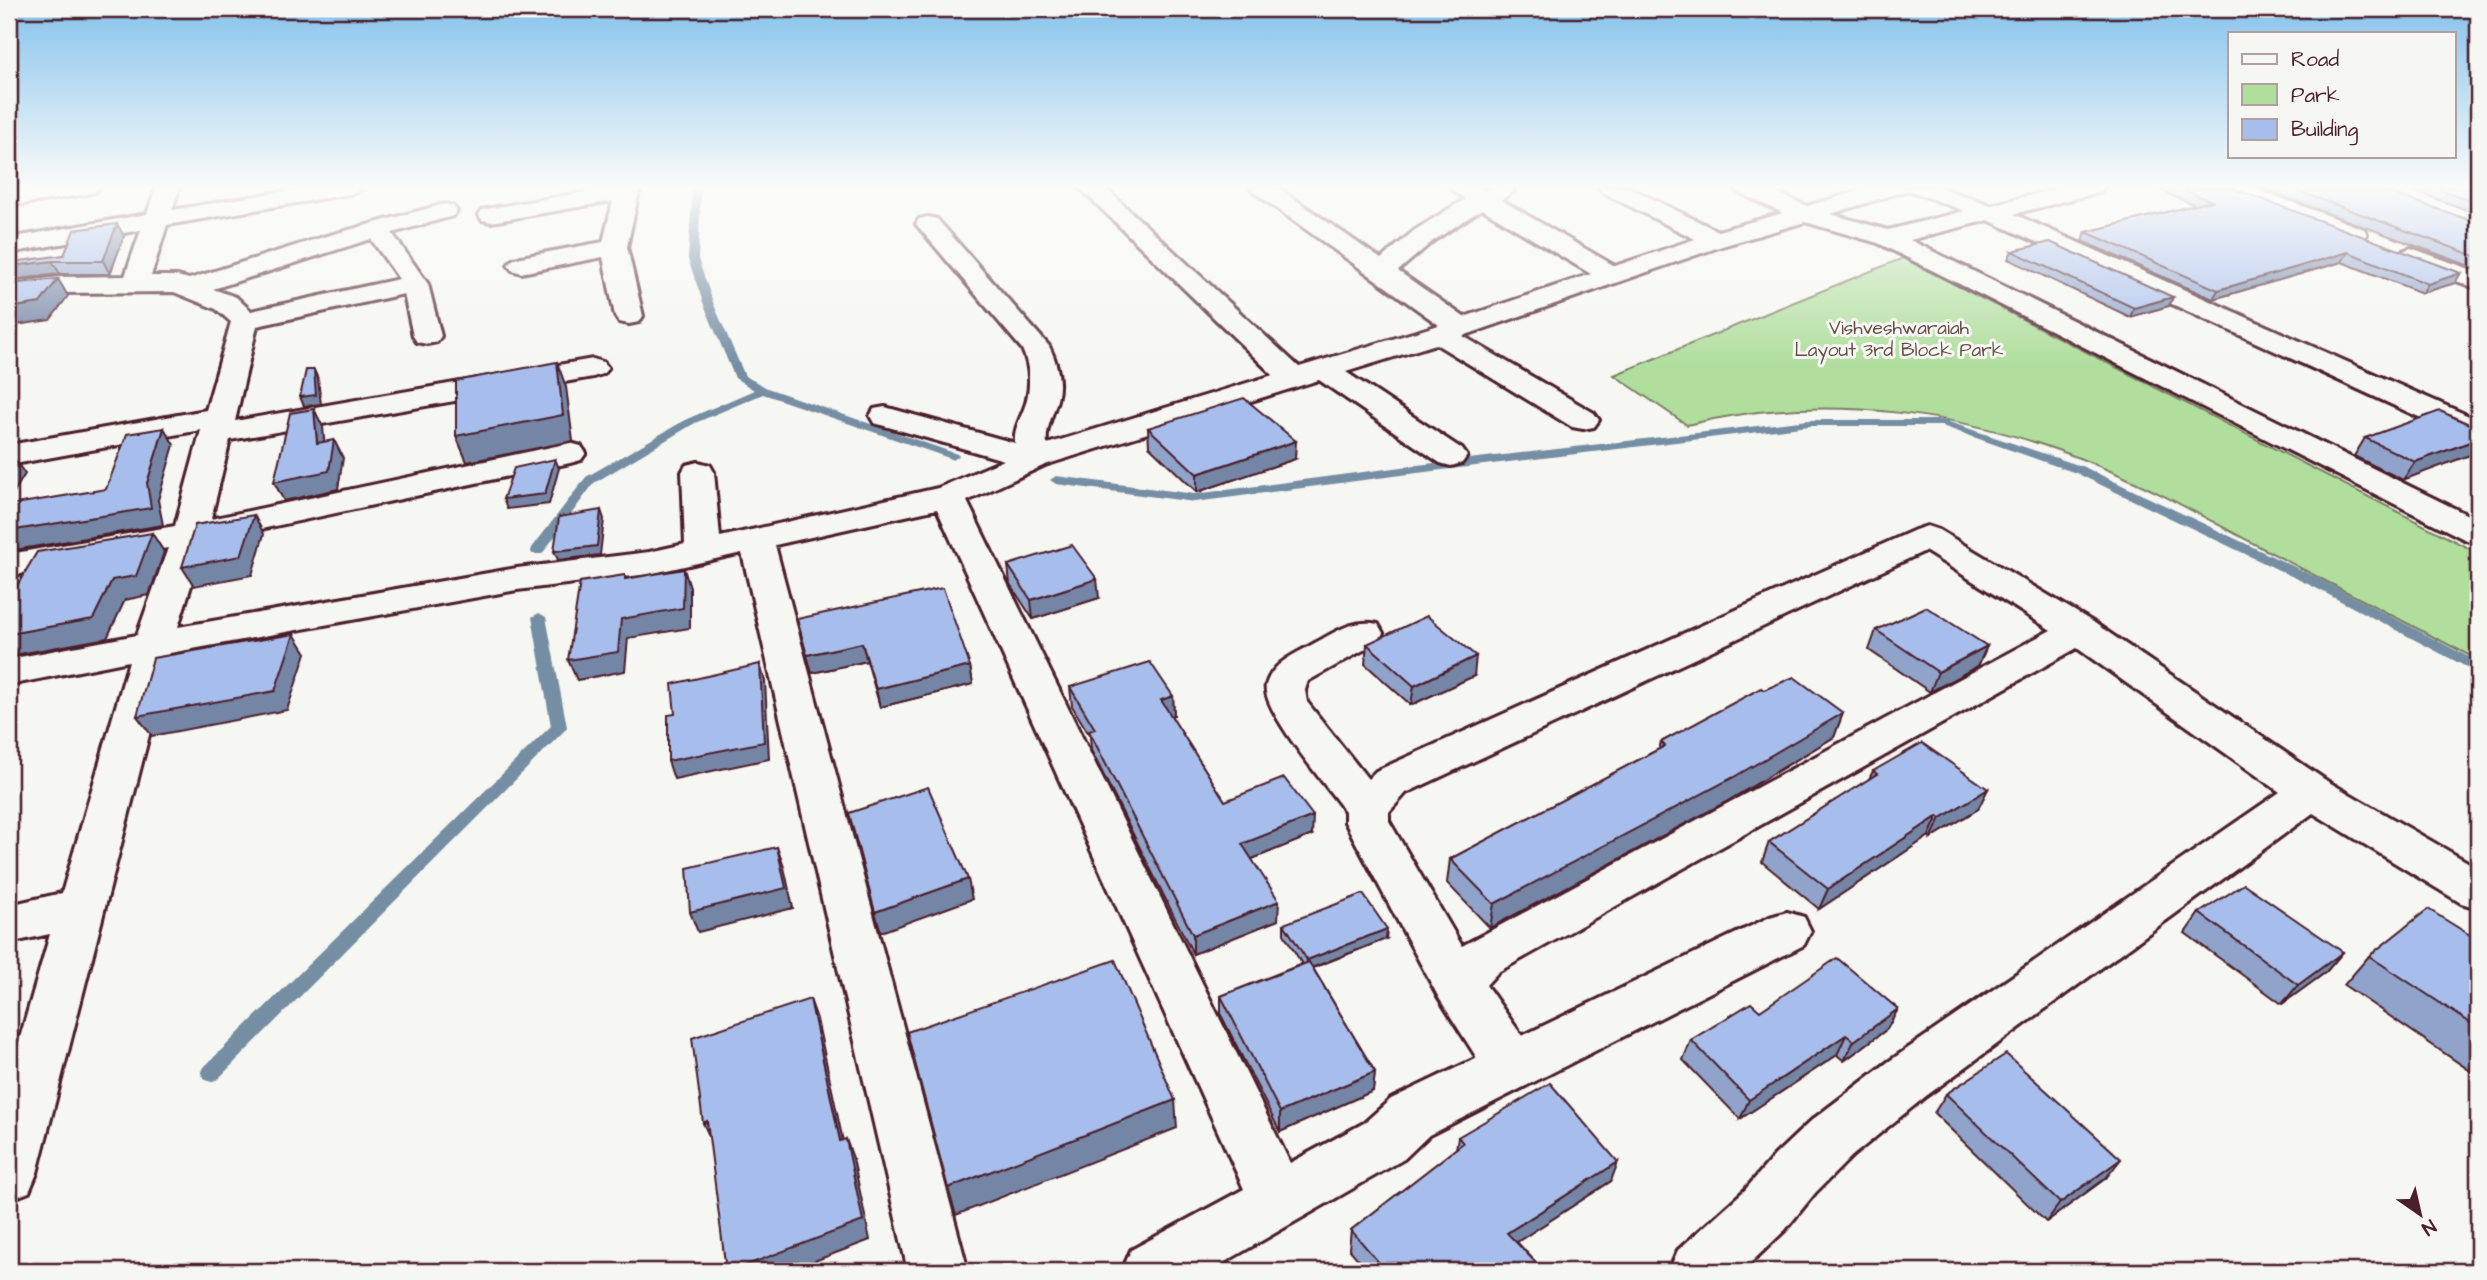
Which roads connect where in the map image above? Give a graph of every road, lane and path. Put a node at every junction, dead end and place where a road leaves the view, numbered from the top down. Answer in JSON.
{"nodes":[{"id":1,"x":148,"y":247,"type":"edge"},
{"id":2,"x":320,"y":247,"type":"edge"},
{"id":3,"x":389,"y":247,"type":"edge"},
{"id":4,"x":614,"y":247,"type":"joint"},
{"id":5,"x":948,"y":247,"type":"edge"},
{"id":6,"x":1161,"y":247,"type":"edge"},
{"id":7,"x":1348,"y":247,"type":"edge"},
{"id":8,"x":1406,"y":247,"type":"edge"},
{"id":9,"x":1564,"y":247,"type":"edge"},
{"id":10,"x":1696,"y":247,"type":"edge"},
{"id":11,"x":1904,"y":247,"type":"edge"},
{"id":12,"x":2067,"y":247,"type":"edge"},
{"id":13,"x":2387,"y":247,"type":"edge"},
{"id":14,"x":521,"y":265,"type":"dead end"},
{"id":15,"x":1383,"y":271,"type":"junction"},
{"id":16,"x":1612,"y":275,"type":"junction"},
{"id":17,"x":2478,"y":281,"type":"edge"},
{"id":18,"x":415,"y":284,"type":"junction"},
{"id":19,"x":135,"y":285,"type":"junction"},
{"id":20,"x":188,"y":288,"type":"junction"},
{"id":21,"x":9,"y":291,"type":"edge"},
{"id":22,"x":629,"y":316,"type":"dead end"},
{"id":23,"x":245,"y":320,"type":"junction"},
{"id":24,"x":1451,"y":331,"type":"junction"},
{"id":25,"x":427,"y":336,"type":"dead end"},
{"id":26,"x":593,"y":368,"type":"dead end"},
{"id":27,"x":1309,"y":374,"type":"junction"},
{"id":28,"x":885,"y":416,"type":"dead end"},
{"id":29,"x":1583,"y":420,"type":"dead end"},
{"id":30,"x":219,"y":425,"type":"junction"},
{"id":31,"x":2478,"y":432,"type":"edge"},
{"id":32,"x":570,"y":453,"type":"dead end"},
{"id":33,"x":9,"y":455,"type":"edge"},
{"id":34,"x":1451,"y":456,"type":"dead end"},
{"id":35,"x":1034,"y":458,"type":"junction"},
{"id":36,"x":698,"y":472,"type":"dead end"},
{"id":37,"x":948,"y":496,"type":"junction"},
{"id":38,"x":2478,"y":533,"type":"edge"},
{"id":39,"x":190,"y":534,"type":"junction"},
{"id":40,"x":756,"y":539,"type":"junction"},
{"id":41,"x":703,"y":551,"type":"junction"},
{"id":42,"x":9,"y":565,"type":"edge"},
{"id":43,"x":2079,"y":631,"type":"junction"},
{"id":44,"x":1364,"y":633,"type":"dead end"},
{"id":45,"x":155,"y":642,"type":"junction"},
{"id":46,"x":9,"y":672,"type":"edge"},
{"id":47,"x":2312,"y":792,"type":"junction"},
{"id":48,"x":1367,"y":808,"type":"junction"},
{"id":49,"x":2478,"y":890,"type":"edge"},
{"id":50,"x":82,"y":908,"type":"junction"},
{"id":51,"x":9,"y":924,"type":"edge"},
{"id":52,"x":1787,"y":932,"type":"dead end"},
{"id":53,"x":1457,"y":983,"type":"junction"},
{"id":54,"x":1513,"y":1066,"type":"junction"},
{"id":55,"x":9,"y":1173,"type":"edge"},
{"id":56,"x":1278,"y":1200,"type":"junction"},
{"id":57,"x":937,"y":1271,"type":"edge"},
{"id":58,"x":1152,"y":1271,"type":"edge"},
{"id":59,"x":1699,"y":1271,"type":"edge"}],
"edges":[{"from":1,"to":19,"type":"street"},
{"from":2,"to":20,"type":"street"},
{"from":3,"to":18,"type":"street"},
{"from":4,"to":14,"type":"street"},
{"from":4,"to":22,"type":"street"},
{"from":5,"to":35,"type":"street"},
{"from":6,"to":27,"type":"street"},
{"from":7,"to":15,"type":"street"},
{"from":8,"to":15,"type":"street"},
{"from":9,"to":16,"type":"street"},
{"from":10,"to":16,"type":"street"},
{"from":11,"to":38,"type":"street"},
{"from":12,"to":31,"type":"street"},
{"from":13,"to":17,"type":"street"},
{"from":15,"to":24,"type":"street"},
{"from":16,"to":24,"type":"street"},
{"from":18,"to":23,"type":"street"},
{"from":18,"to":25,"type":"street"},
{"from":19,"to":20,"type":"street"},
{"from":19,"to":21,"type":"street"},
{"from":20,"to":23,"type":"street"},
{"from":23,"to":30,"type":"street"},
{"from":24,"to":27,"type":"street"},
{"from":24,"to":29,"type":"street"},
{"from":26,"to":30,"type":"street"},
{"from":27,"to":34,"type":"street"},
{"from":27,"to":35,"type":"street"},
{"from":28,"to":35,"type":"street"},
{"from":30,"to":33,"type":"street"},
{"from":30,"to":39,"type":"street"},
{"from":32,"to":39,"type":"street"},
{"from":35,"to":37,"type":"street"},
{"from":36,"to":41,"type":"street"},
{"from":37,"to":40,"type":"street"},
{"from":37,"to":56,"type":"street"},
{"from":39,"to":42,"type":"street"},
{"from":39,"to":45,"type":"street"},
{"from":40,"to":41,"type":"street"},
{"from":40,"to":57,"type":"street"},
{"from":41,"to":45,"type":"street"},
{"from":43,"to":47,"type":"street"},
{"from":43,"to":48,"type":"street"},
{"from":43,"to":53,"type":"street"},
{"from":44,"to":48,"type":"street"},
{"from":45,"to":46,"type":"street"},
{"from":45,"to":50,"type":"street"},
{"from":47,"to":49,"type":"street"},
{"from":47,"to":59,"type":"street"},
{"from":48,"to":53,"type":"street"},
{"from":50,"to":51,"type":"street"},
{"from":50,"to":55,"type":"street"},
{"from":52,"to":54,"type":"street"},
{"from":53,"to":54,"type":"street"},
{"from":54,"to":56,"type":"street"},
{"from":56,"to":58,"type":"street"}]}
